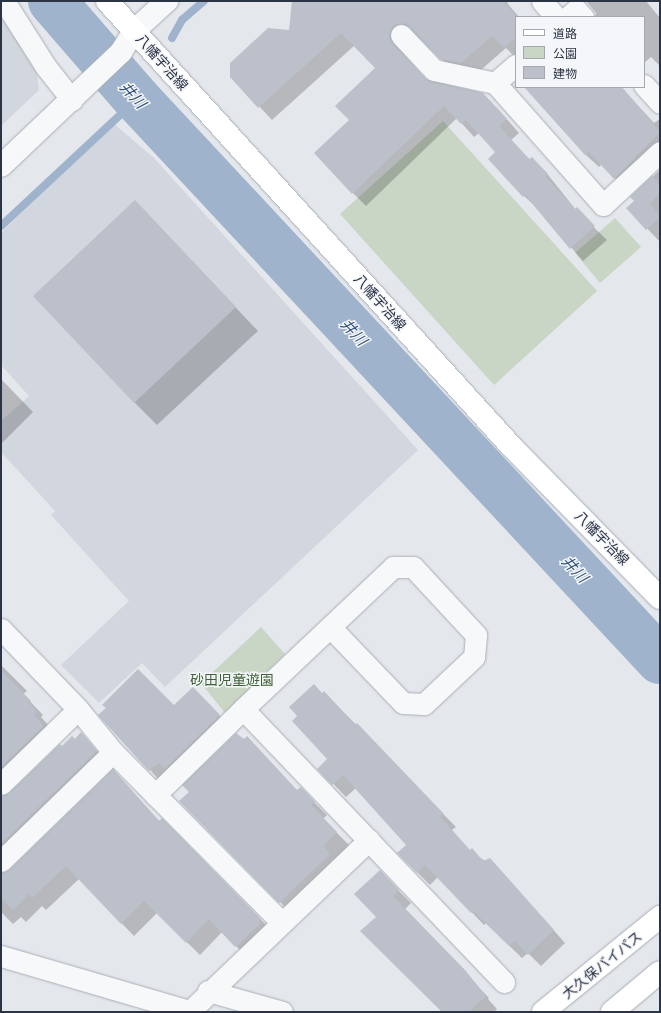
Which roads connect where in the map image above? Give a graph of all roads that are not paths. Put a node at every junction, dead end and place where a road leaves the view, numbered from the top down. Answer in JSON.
{"nodes":[{"id":1,"x":4,"y":1,"type":"edge"},
{"id":2,"x":107,"y":1,"type":"edge"},
{"id":3,"x":167,"y":1,"type":"edge"},
{"id":4,"x":542,"y":1,"type":"edge"},
{"id":5,"x":555,"y":16,"type":"edge"},
{"id":6,"x":569,"y":16,"type":"edge"},
{"id":7,"x":581,"y":16,"type":"edge"},
{"id":8,"x":134,"y":31,"type":"junction"},
{"id":9,"x":400,"y":35,"type":"dead end"},
{"id":10,"x":515,"y":66,"type":"edge"},
{"id":11,"x":495,"y":83,"type":"junction"},
{"id":12,"x":645,"y":86,"type":"edge"},
{"id":13,"x":77,"y":95,"type":"junction"},
{"id":14,"x":660,"y":103,"type":"edge"},
{"id":15,"x":660,"y":152,"type":"edge"},
{"id":16,"x":1,"y":166,"type":"edge"},
{"id":17,"x":660,"y":598,"type":"edge"},
{"id":18,"x":330,"y":627,"type":"junction"},
{"id":19,"x":1,"y":629,"type":"edge"},
{"id":20,"x":78,"y":709,"type":"junction"},
{"id":21,"x":243,"y":709,"type":"junction"},
{"id":22,"x":113,"y":752,"type":"junction"},
{"id":23,"x":1,"y":784,"type":"edge"},
{"id":24,"x":155,"y":795,"type":"junction"},
{"id":25,"x":369,"y":840,"type":"junction"},
{"id":26,"x":1,"y":861,"type":"edge"},
{"id":27,"x":660,"y":917,"type":"edge"},
{"id":28,"x":282,"y":922,"type":"junction"},
{"id":29,"x":1,"y":956,"type":"edge"},
{"id":30,"x":660,"y":972,"type":"edge"},
{"id":31,"x":504,"y":982,"type":"dead end"},
{"id":32,"x":208,"y":991,"type":"junction"},
{"id":33,"x":189,"y":1012,"type":"edge"},
{"id":34,"x":282,"y":1012,"type":"edge"},
{"id":35,"x":543,"y":1012,"type":"edge"},
{"id":36,"x":612,"y":1012,"type":"edge"}],
"edges":[{"from":1,"to":13,"type":"street"},
{"from":2,"to":8,"type":"main road","name":"八幡宇治線"},
{"from":3,"to":8,"type":"street"},
{"from":4,"to":5,"type":"street"},
{"from":6,"to":7,"type":"street"},
{"from":8,"to":13,"type":"street"},
{"from":8,"to":17,"type":"main road","name":"八幡宇治線"},
{"from":9,"to":11,"type":"street"},
{"from":10,"to":11,"type":"street"},
{"from":11,"to":15,"type":"street"},
{"from":12,"to":14,"type":"street"},
{"from":13,"to":16,"type":"street"},
{"from":18,"to":18,"type":"street"},
{"from":18,"to":21,"type":"street"},
{"from":19,"to":20,"type":"street"},
{"from":20,"to":22,"type":"street"},
{"from":20,"to":23,"type":"street"},
{"from":21,"to":24,"type":"street"},
{"from":21,"to":25,"type":"street"},
{"from":22,"to":24,"type":"street"},
{"from":22,"to":26,"type":"street"},
{"from":24,"to":28,"type":"street"},
{"from":25,"to":28,"type":"street"},
{"from":25,"to":31,"type":"street"},
{"from":27,"to":35,"type":"main road","name":"大久保バイパス"},
{"from":28,"to":32,"type":"street"},
{"from":29,"to":33,"type":"street"},
{"from":30,"to":36,"type":"main road"},
{"from":32,"to":33,"type":"street"},
{"from":32,"to":34,"type":"street"}]}
